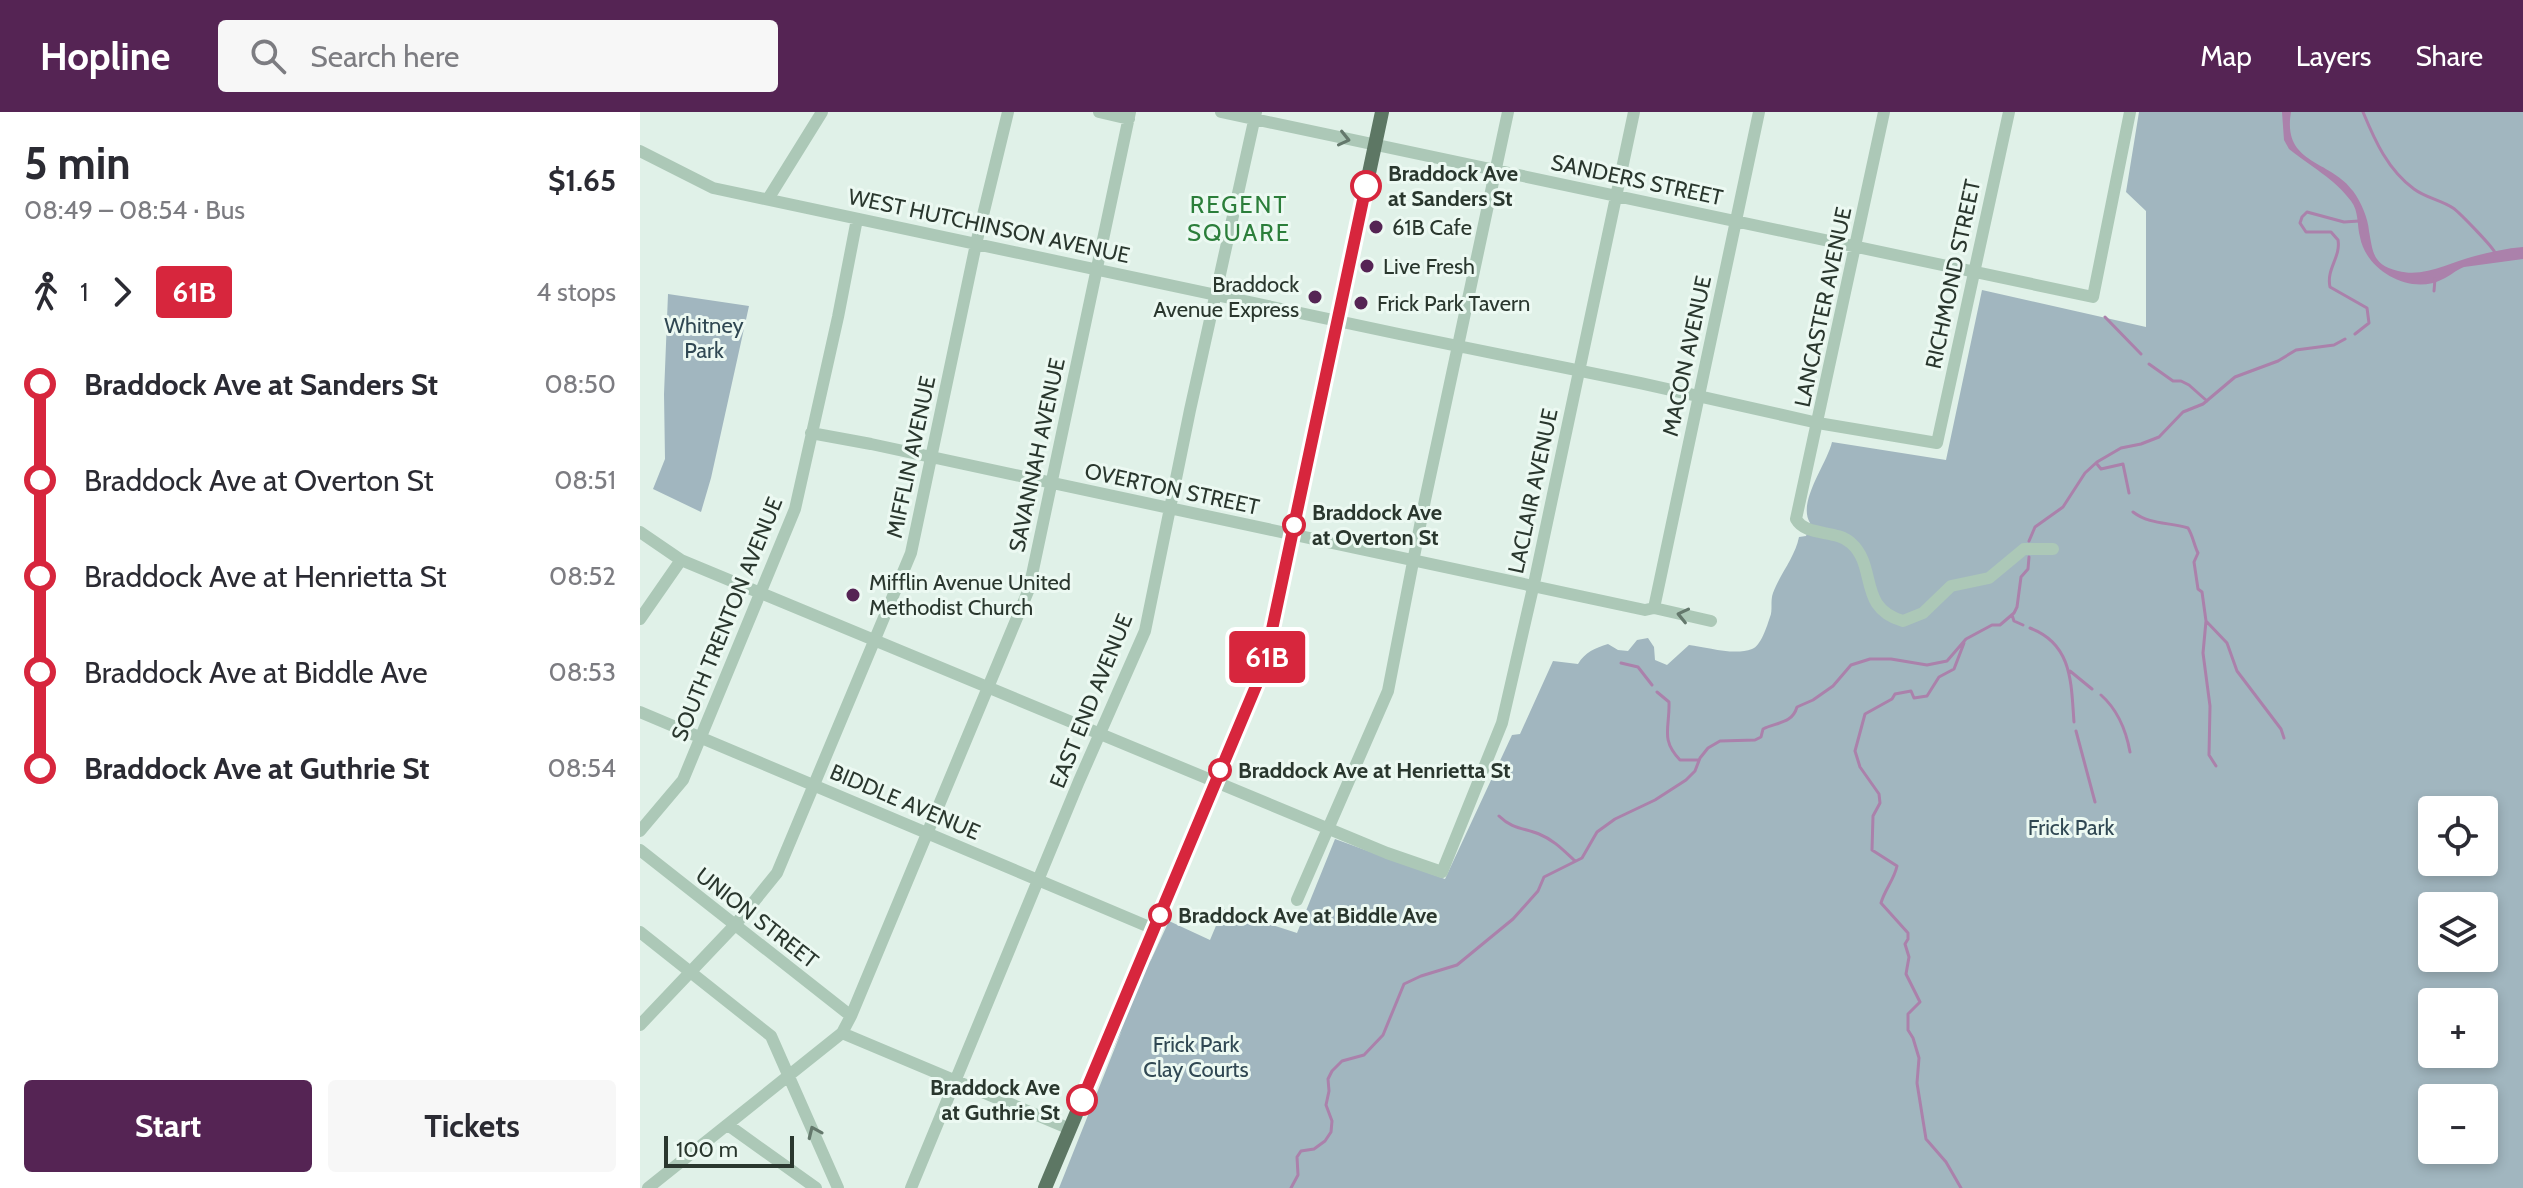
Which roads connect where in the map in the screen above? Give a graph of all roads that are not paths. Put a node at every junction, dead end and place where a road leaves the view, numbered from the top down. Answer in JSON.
{"nodes":[{"id":1,"x":822,"y":112,"type":"edge"},
{"id":2,"x":1008,"y":112,"type":"edge"},
{"id":3,"x":1099,"y":112,"type":"edge"},
{"id":4,"x":1221,"y":112,"type":"edge"},
{"id":5,"x":1382,"y":112,"type":"edge"},
{"id":6,"x":1508,"y":112,"type":"edge"},
{"id":7,"x":1634,"y":112,"type":"edge"},
{"id":8,"x":1759,"y":112,"type":"edge"},
{"id":9,"x":1884,"y":112,"type":"edge"},
{"id":10,"x":2009,"y":112,"type":"edge"},
{"id":11,"x":2130,"y":112,"type":"edge"},
{"id":12,"x":1130,"y":115,"type":"edge"},
{"id":13,"x":1255,"y":116,"type":"edge"},
{"id":14,"x":1375,"y":146,"type":"junction"},
{"id":15,"x":640,"y":151,"type":"edge"},
{"id":16,"x":1496,"y":170,"type":"junction"},
{"id":17,"x":1617,"y":196,"type":"junction"},
{"id":18,"x":768,"y":199,"type":"junction"},
{"id":19,"x":857,"y":219,"type":"junction"},
{"id":20,"x":1736,"y":222,"type":"junction"},
{"id":21,"x":976,"y":244,"type":"junction"},
{"id":22,"x":1856,"y":248,"type":"junction"},
{"id":23,"x":1096,"y":269,"type":"junction"},
{"id":24,"x":1975,"y":272,"type":"junction"},
{"id":25,"x":1217,"y":295,"type":"junction"},
{"id":26,"x":1337,"y":321,"type":"junction"},
{"id":27,"x":1459,"y":345,"type":"junction"},
{"id":28,"x":1579,"y":372,"type":"junction"},
{"id":29,"x":1699,"y":397,"type":"junction"},
{"id":30,"x":1818,"y":423,"type":"junction"},
{"id":31,"x":811,"y":433,"type":"junction"},
{"id":32,"x":1937,"y":443,"type":"joint"},
{"id":33,"x":932,"y":458,"type":"junction"},
{"id":34,"x":1050,"y":484,"type":"junction"},
{"id":35,"x":1171,"y":509,"type":"junction"},
{"id":36,"x":640,"y":532,"type":"edge"},
{"id":37,"x":1292,"y":534,"type":"junction"},
{"id":38,"x":2053,"y":549,"type":"dead end"},
{"id":39,"x":681,"y":560,"type":"junction"},
{"id":40,"x":1413,"y":561,"type":"junction"},
{"id":41,"x":1534,"y":587,"type":"junction"},
{"id":42,"x":762,"y":593,"type":"junction"},
{"id":43,"x":1650,"y":612,"type":"junction"},
{"id":44,"x":640,"y":619,"type":"edge"},
{"id":45,"x":1711,"y":621,"type":"dead end"},
{"id":46,"x":875,"y":640,"type":"junction"},
{"id":47,"x":988,"y":686,"type":"junction"},
{"id":48,"x":640,"y":712,"type":"edge"},
{"id":49,"x":1101,"y":733,"type":"junction"},
{"id":50,"x":701,"y":738,"type":"junction"},
{"id":51,"x":1215,"y":783,"type":"junction"},
{"id":52,"x":814,"y":785,"type":"junction"},
{"id":53,"x":1330,"y":829,"type":"junction"},
{"id":54,"x":640,"y":831,"type":"edge"},
{"id":55,"x":927,"y":832,"type":"junction"},
{"id":56,"x":640,"y":850,"type":"edge"},
{"id":57,"x":1039,"y":879,"type":"junction"},
{"id":58,"x":1297,"y":900,"type":"dead end"},
{"id":59,"x":735,"y":925,"type":"junction"},
{"id":60,"x":1154,"y":929,"type":"junction"},
{"id":61,"x":640,"y":932,"type":"edge"},
{"id":62,"x":692,"y":973,"type":"junction"},
{"id":63,"x":851,"y":1016,"type":"junction"},
{"id":64,"x":640,"y":1025,"type":"edge"},
{"id":65,"x":842,"y":1033,"type":"junction"},
{"id":66,"x":789,"y":1076,"type":"junction"},
{"id":67,"x":957,"y":1079,"type":"junction"},
{"id":68,"x":728,"y":1125,"type":"junction"},
{"id":69,"x":1070,"y":1129,"type":"junction"},
{"id":70,"x":640,"y":1176,"type":"edge"},
{"id":71,"x":650,"y":1187,"type":"edge"},
{"id":72,"x":816,"y":1188,"type":"edge"},
{"id":73,"x":838,"y":1188,"type":"edge"},
{"id":74,"x":911,"y":1188,"type":"edge"},
{"id":75,"x":1045,"y":1188,"type":"edge"}],
"edges":[{"from":1,"to":18,"type":"street"},
{"from":2,"to":21,"type":"street","name":"MIFFLIN AVENUE"},
{"from":3,"to":12,"type":"street"},
{"from":4,"to":13,"type":"street","name":"SANDERS STREET"},
{"from":5,"to":14,"type":"main road"},
{"from":6,"to":16,"type":"street"},
{"from":7,"to":17,"type":"street","name":"LACLAIR AVENUE"},
{"from":8,"to":20,"type":"street","name":"MACON AVENUE"},
{"from":9,"to":22,"type":"street","name":"LANCASTER AVENUE"},
{"from":10,"to":24,"type":"street","name":"RICHMOND STREET"},
{"from":11,"to":24,"type":"street","name":"SANDERS STREET"},
{"from":12,"to":23,"type":"street","name":"SAVANNAH AVENUE"},
{"from":13,"to":14,"type":"street","name":"SANDERS STREET","one_way":true},
{"from":13,"to":25,"type":"street","name":"EAST END AVENUE"},
{"from":14,"to":16,"type":"street","name":"SANDERS STREET"},
{"from":14,"to":26,"type":"main road"},
{"from":15,"to":18,"type":"street","name":"WEST HUTCHINSON AVENUE"},
{"from":16,"to":17,"type":"street","name":"SANDERS STREET"},
{"from":16,"to":27,"type":"street"},
{"from":17,"to":20,"type":"street","name":"SANDERS STREET"},
{"from":17,"to":28,"type":"street","name":"LACLAIR AVENUE"},
{"from":18,"to":19,"type":"street","name":"WEST HUTCHINSON AVENUE"},
{"from":19,"to":21,"type":"street","name":"WEST HUTCHINSON AVENUE"},
{"from":19,"to":31,"type":"street","name":"SOUTH TRENTON AVENUE"},
{"from":20,"to":22,"type":"street","name":"SANDERS STREET"},
{"from":20,"to":29,"type":"street","name":"MACON AVENUE"},
{"from":21,"to":23,"type":"street","name":"WEST HUTCHINSON AVENUE"},
{"from":21,"to":33,"type":"street","name":"MIFFLIN AVENUE"},
{"from":22,"to":24,"type":"street","name":"SANDERS STREET"},
{"from":22,"to":30,"type":"street","name":"LANCASTER AVENUE"},
{"from":23,"to":25,"type":"street","name":"WEST HUTCHINSON AVENUE"},
{"from":23,"to":34,"type":"street","name":"SAVANNAH AVENUE"},
{"from":24,"to":32,"type":"street","name":"RICHMOND STREET"},
{"from":25,"to":26,"type":"street","name":"WEST HUTCHINSON AVENUE"},
{"from":25,"to":35,"type":"street","name":"EAST END AVENUE"},
{"from":26,"to":27,"type":"street","name":"WEST HUTCHINSON AVENUE"},
{"from":26,"to":37,"type":"main road"},
{"from":27,"to":28,"type":"street","name":"WEST HUTCHINSON AVENUE"},
{"from":27,"to":40,"type":"street"},
{"from":28,"to":29,"type":"street","name":"WEST HUTCHINSON AVENUE"},
{"from":28,"to":41,"type":"street","name":"LACLAIR AVENUE"},
{"from":29,"to":30,"type":"street","name":"WEST HUTCHINSON AVENUE"},
{"from":29,"to":43,"type":"street","name":"MACON AVENUE"},
{"from":30,"to":32,"type":"street","name":"WEST HUTCHINSON AVENUE"},
{"from":30,"to":38,"type":"street","name":"LANCASTER AVENUE"},
{"from":31,"to":33,"type":"street","name":"OVERTON STREET"},
{"from":31,"to":42,"type":"street","name":"SOUTH TRENTON AVENUE"},
{"from":33,"to":34,"type":"street","name":"OVERTON STREET"},
{"from":33,"to":46,"type":"street","name":"MIFFLIN AVENUE"},
{"from":34,"to":35,"type":"street","name":"OVERTON STREET"},
{"from":34,"to":47,"type":"street","name":"SAVANNAH AVENUE"},
{"from":35,"to":37,"type":"street","name":"OVERTON STREET"},
{"from":35,"to":49,"type":"street","name":"EAST END AVENUE"},
{"from":36,"to":39,"type":"street"},
{"from":37,"to":40,"type":"street","name":"OVERTON STREET"},
{"from":37,"to":51,"type":"main road"},
{"from":39,"to":42,"type":"street"},
{"from":39,"to":44,"type":"street"},
{"from":40,"to":41,"type":"street","name":"OVERTON STREET"},
{"from":40,"to":53,"type":"street"},
{"from":41,"to":43,"type":"street","name":"OVERTON STREET"},
{"from":41,"to":53,"type":"street","name":"LACLAIR AVENUE"},
{"from":42,"to":46,"type":"street"},
{"from":42,"to":50,"type":"street","name":"SOUTH TRENTON AVENUE"},
{"from":45,"to":43,"type":"street","name":"OVERTON STREET","one_way":true},
{"from":46,"to":47,"type":"street"},
{"from":46,"to":52,"type":"street","name":"MIFFLIN AVENUE"},
{"from":47,"to":49,"type":"street"},
{"from":47,"to":55,"type":"street","name":"SAVANNAH AVENUE"},
{"from":48,"to":50,"type":"street","name":"BIDDLE AVENUE"},
{"from":49,"to":51,"type":"street"},
{"from":49,"to":57,"type":"street","name":"EAST END AVENUE"},
{"from":50,"to":52,"type":"street","name":"BIDDLE AVENUE"},
{"from":50,"to":54,"type":"street","name":"SOUTH TRENTON AVENUE"},
{"from":51,"to":53,"type":"street"},
{"from":51,"to":60,"type":"main road"},
{"from":52,"to":55,"type":"street","name":"BIDDLE AVENUE"},
{"from":52,"to":59,"type":"street","name":"MIFFLIN AVENUE"},
{"from":53,"to":58,"type":"street"},
{"from":55,"to":57,"type":"street","name":"BIDDLE AVENUE"},
{"from":55,"to":63,"type":"street","name":"SAVANNAH AVENUE"},
{"from":56,"to":59,"type":"street","name":"UNION STREET"},
{"from":57,"to":60,"type":"street","name":"BIDDLE AVENUE"},
{"from":57,"to":67,"type":"street","name":"EAST END AVENUE"},
{"from":59,"to":62,"type":"street","name":"MIFFLIN AVENUE"},
{"from":59,"to":63,"type":"street","name":"UNION STREET"},
{"from":60,"to":69,"type":"main road"},
{"from":61,"to":62,"type":"street"},
{"from":62,"to":64,"type":"street","name":"MIFFLIN AVENUE"},
{"from":62,"to":66,"type":"street"},
{"from":63,"to":65,"type":"street","name":"SAVANNAH AVENUE"},
{"from":65,"to":66,"type":"street"},
{"from":65,"to":67,"type":"street"},
{"from":66,"to":68,"type":"street"},
{"from":73,"to":66,"type":"street","one_way":true},
{"from":67,"to":69,"type":"street"},
{"from":67,"to":74,"type":"street","name":"EAST END AVENUE"},
{"from":68,"to":71,"type":"street"},
{"from":68,"to":72,"type":"street"},
{"from":69,"to":75,"type":"main road"},
{"from":70,"to":71,"type":"street"}]}
